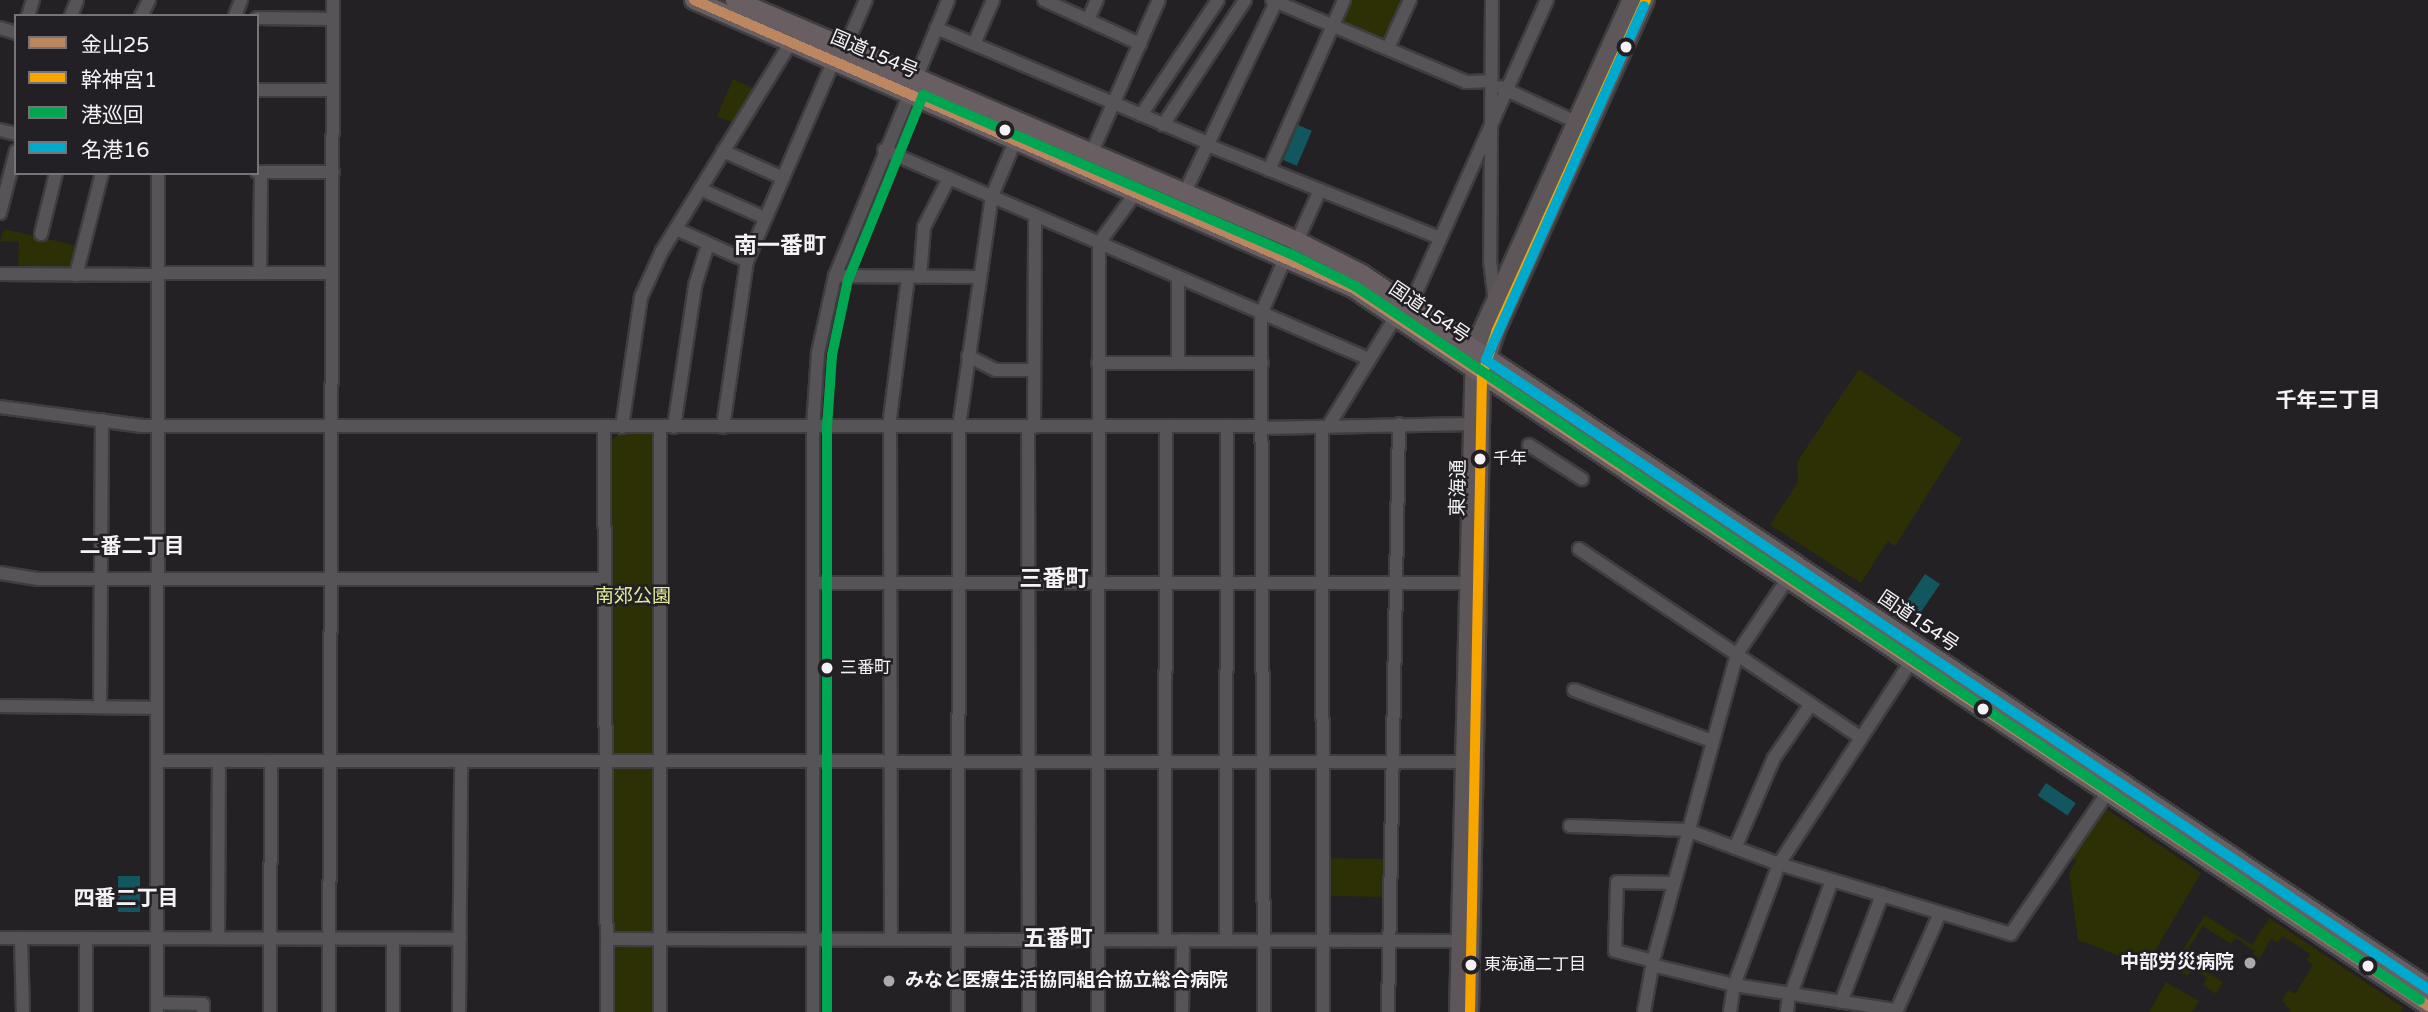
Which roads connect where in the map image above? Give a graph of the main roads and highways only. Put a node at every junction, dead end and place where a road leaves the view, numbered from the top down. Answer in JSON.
{"nodes":[{"id":1,"x":694,"y":0,"type":"edge"},
{"id":2,"x":735,"y":0,"type":"edge"},
{"id":3,"x":1631,"y":0,"type":"edge"},
{"id":4,"x":1646,"y":0,"type":"edge"},
{"id":5,"x":839,"y":54,"type":"junction"},
{"id":6,"x":912,"y":84,"type":"junction"},
{"id":7,"x":1292,"y":249,"type":"junction"},
{"id":8,"x":1401,"y":309,"type":"junction"},
{"id":9,"x":1480,"y":351,"type":"junction"},
{"id":10,"x":1477,"y":371,"type":"junction"},
{"id":11,"x":1916,"y":654,"type":"junction"},
{"id":12,"x":1469,"y":762,"type":"junction"},
{"id":13,"x":2426,"y":995,"type":"edge"},
{"id":14,"x":1458,"y":1012,"type":"edge"},
{"id":15,"x":1470,"y":1012,"type":"edge"}],
"edges":[{"from":1,"to":5,"type":"highway","name":"国道154号"},
{"from":2,"to":5,"type":"highway","name":"国道154号"},
{"from":3,"to":9,"type":"main road","name":"東海通"},
{"from":4,"to":9,"type":"main road","name":"東海通"},
{"from":5,"to":6,"type":"highway","name":"国道154号"},
{"from":6,"to":7,"type":"highway","name":"国道154号"},
{"from":6,"to":7,"type":"highway","name":"国道154号"},
{"from":7,"to":8,"type":"highway","name":"国道154号"},
{"from":8,"to":9,"type":"highway","name":"国道154号"},
{"from":8,"to":10,"type":"highway","name":"国道154号"},
{"from":9,"to":10,"type":"main road","name":"東海通"},
{"from":9,"to":11,"type":"highway","name":"国道154号"},
{"from":10,"to":11,"type":"highway","name":"国道154号"},
{"from":10,"to":12,"type":"main road","name":"東海通"},
{"from":10,"to":12,"type":"main road","name":"東海通"},
{"from":11,"to":13,"type":"highway","name":"国道154号"},
{"from":11,"to":13,"type":"highway","name":"国道154号"},
{"from":12,"to":14,"type":"main road","name":"東海通"},
{"from":12,"to":15,"type":"main road","name":"東海通"}]}
